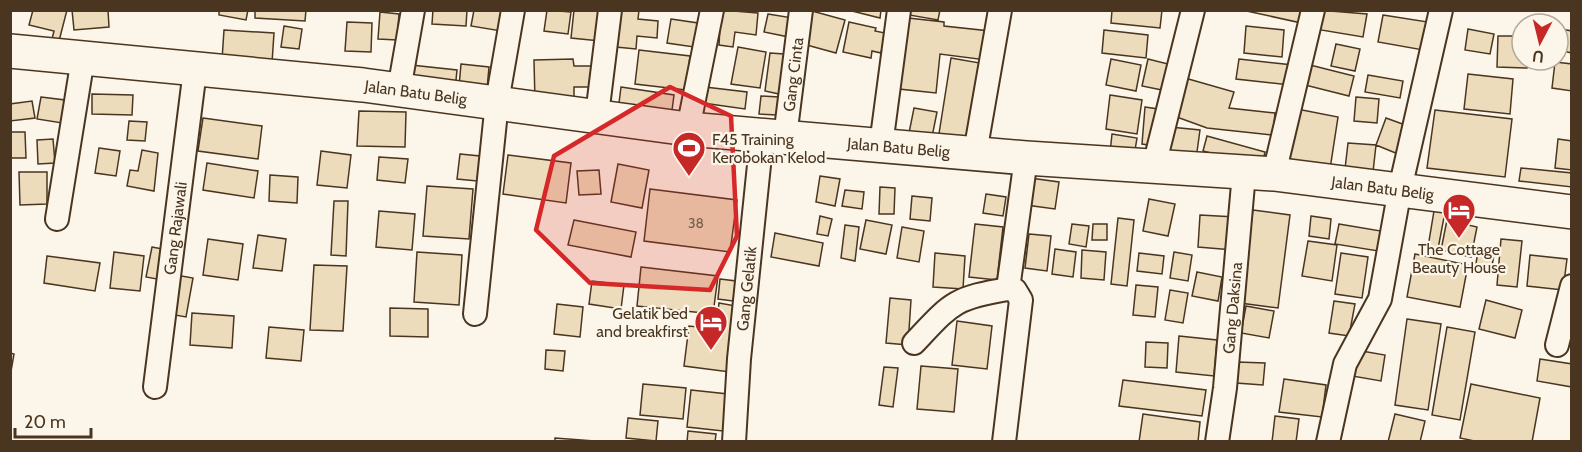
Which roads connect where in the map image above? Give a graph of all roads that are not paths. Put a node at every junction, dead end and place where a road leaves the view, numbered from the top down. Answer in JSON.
{"nodes":[{"id":1,"x":412,"y":10,"type":"edge"},
{"id":2,"x":513,"y":10,"type":"edge"},
{"id":3,"x":610,"y":10,"type":"edge"},
{"id":4,"x":712,"y":10,"type":"edge"},
{"id":5,"x":801,"y":10,"type":"edge"},
{"id":6,"x":899,"y":10,"type":"edge"},
{"id":7,"x":1000,"y":10,"type":"edge"},
{"id":8,"x":1193,"y":10,"type":"edge"},
{"id":9,"x":1313,"y":10,"type":"edge"},
{"id":10,"x":1441,"y":10,"type":"edge"},
{"id":11,"x":10,"y":51,"type":"edge"},
{"id":12,"x":83,"y":58,"type":"junction"},
{"id":13,"x":195,"y":70,"type":"junction"},
{"id":14,"x":399,"y":90,"type":"junction"},
{"id":15,"x":497,"y":102,"type":"junction"},
{"id":16,"x":597,"y":115,"type":"junction"},
{"id":17,"x":687,"y":129,"type":"junction"},
{"id":18,"x":774,"y":137,"type":"junction"},
{"id":19,"x":881,"y":145,"type":"junction"},
{"id":20,"x":975,"y":153,"type":"junction"},
{"id":21,"x":1026,"y":158,"type":"junction"},
{"id":22,"x":1154,"y":166,"type":"junction"},
{"id":23,"x":1259,"y":173,"type":"junction"},
{"id":24,"x":1400,"y":189,"type":"junction"},
{"id":25,"x":1572,"y":212,"type":"edge"},
{"id":26,"x":57,"y":219,"type":"dead end"},
{"id":27,"x":1572,"y":286,"type":"edge"},
{"id":28,"x":1008,"y":289,"type":"junction"},
{"id":29,"x":475,"y":314,"type":"dead end"},
{"id":30,"x":914,"y":343,"type":"dead end"},
{"id":31,"x":1557,"y":345,"type":"dead end"},
{"id":32,"x":155,"y":387,"type":"dead end"},
{"id":33,"x":735,"y":441,"type":"edge"},
{"id":34,"x":1004,"y":441,"type":"edge"},
{"id":35,"x":1216,"y":441,"type":"edge"},
{"id":36,"x":1328,"y":441,"type":"edge"}],
"edges":[{"from":1,"to":14,"type":"street"},
{"from":2,"to":15,"type":"street"},
{"from":3,"to":16,"type":"street"},
{"from":4,"to":17,"type":"street"},
{"from":5,"to":18,"type":"street","name":"Gang Cinta"},
{"from":6,"to":19,"type":"street"},
{"from":7,"to":20,"type":"street"},
{"from":8,"to":22,"type":"street"},
{"from":9,"to":23,"type":"street","name":"Gang Daksina"},
{"from":10,"to":24,"type":"street"},
{"from":11,"to":12,"type":"street","name":"Jalan Batu Belig"},
{"from":12,"to":13,"type":"street","name":"Jalan Batu Belig"},
{"from":12,"to":26,"type":"street"},
{"from":13,"to":14,"type":"street","name":"Jalan Batu Belig"},
{"from":13,"to":32,"type":"street","name":"Gang Rajawali"},
{"from":14,"to":15,"type":"street","name":"Jalan Batu Belig"},
{"from":15,"to":16,"type":"street","name":"Jalan Batu Belig"},
{"from":15,"to":29,"type":"street"},
{"from":16,"to":17,"type":"street","name":"Jalan Batu Belig"},
{"from":17,"to":18,"type":"street","name":"Jalan Batu Belig"},
{"from":18,"to":19,"type":"street","name":"Jalan Batu Belig"},
{"from":18,"to":33,"type":"street","name":"Gang Gelatik"},
{"from":19,"to":20,"type":"street","name":"Jalan Batu Belig"},
{"from":20,"to":21,"type":"street","name":"Jalan Batu Belig"},
{"from":21,"to":22,"type":"street","name":"Jalan Batu Belig"},
{"from":21,"to":28,"type":"street"},
{"from":22,"to":23,"type":"street","name":"Jalan Batu Belig"},
{"from":23,"to":24,"type":"street","name":"Jalan Batu Belig"},
{"from":23,"to":35,"type":"street","name":"Gang Daksina"},
{"from":24,"to":25,"type":"street","name":"Jalan Batu Belig"},
{"from":24,"to":36,"type":"street"},
{"from":27,"to":31,"type":"street"},
{"from":28,"to":30,"type":"street"},
{"from":28,"to":34,"type":"street"}]}
